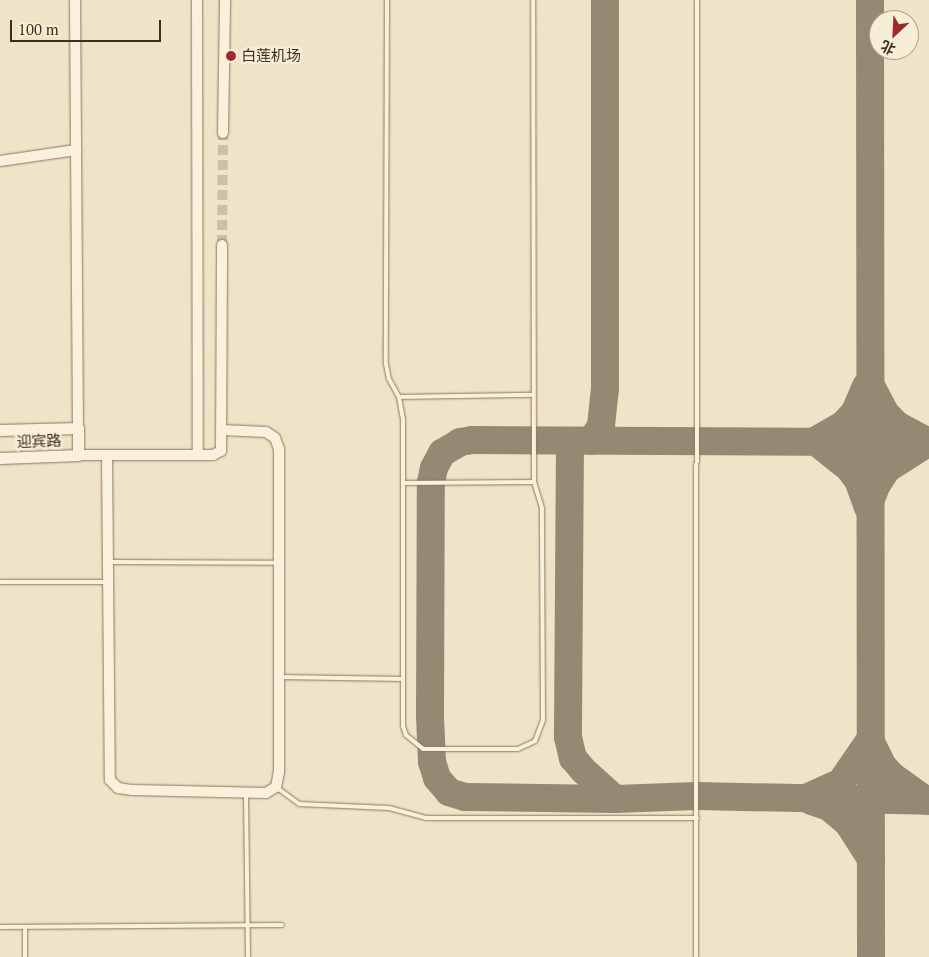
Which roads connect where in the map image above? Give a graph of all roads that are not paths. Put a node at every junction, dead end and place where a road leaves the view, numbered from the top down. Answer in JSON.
{"nodes":[{"id":1,"x":75,"y":0,"type":"edge"},
{"id":2,"x":196,"y":0,"type":"edge"},
{"id":3,"x":225,"y":0,"type":"edge"},
{"id":4,"x":387,"y":0,"type":"edge"},
{"id":5,"x":533,"y":0,"type":"edge"},
{"id":6,"x":697,"y":0,"type":"edge"},
{"id":7,"x":223,"y":133,"type":"tunnel mouth"},
{"id":8,"x":76,"y":150,"type":"junction"},
{"id":9,"x":0,"y":161,"type":"edge"},
{"id":10,"x":222,"y":245,"type":"tunnel mouth"},
{"id":11,"x":533,"y":395,"type":"junction"},
{"id":12,"x":399,"y":397,"type":"junction"},
{"id":13,"x":78,"y":428,"type":"junction"},
{"id":14,"x":0,"y":430,"type":"edge"},
{"id":15,"x":222,"y":430,"type":"junction"},
{"id":16,"x":78,"y":455,"type":"junction"},
{"id":17,"x":107,"y":455,"type":"junction"},
{"id":18,"x":198,"y":455,"type":"junction"},
{"id":19,"x":0,"y":458,"type":"edge"},
{"id":20,"x":534,"y":482,"type":"junction"},
{"id":21,"x":403,"y":483,"type":"junction"},
{"id":22,"x":108,"y":562,"type":"junction"},
{"id":23,"x":276,"y":563,"type":"junction"},
{"id":24,"x":0,"y":582,"type":"edge"},
{"id":25,"x":108,"y":582,"type":"junction"},
{"id":26,"x":277,"y":677,"type":"junction"},
{"id":27,"x":403,"y":679,"type":"junction"},
{"id":28,"x":276,"y":787,"type":"junction"},
{"id":29,"x":246,"y":793,"type":"junction"},
{"id":30,"x":697,"y":818,"type":"junction"},
{"id":31,"x":247,"y":925,"type":"junction"},
{"id":32,"x":282,"y":925,"type":"dead end"},
{"id":33,"x":0,"y":927,"type":"edge"},
{"id":34,"x":25,"y":927,"type":"junction"},
{"id":35,"x":25,"y":957,"type":"edge"},
{"id":36,"x":248,"y":957,"type":"edge"},
{"id":37,"x":696,"y":957,"type":"edge"}],
"edges":[{"from":1,"to":8,"type":"street"},
{"from":2,"to":18,"type":"street"},
{"from":3,"to":7,"type":"street"},
{"from":4,"to":12,"type":"lane"},
{"from":5,"to":11,"type":"lane"},
{"from":6,"to":30,"type":"lane"},
{"from":8,"to":9,"type":"street"},
{"from":8,"to":13,"type":"street"},
{"from":10,"to":15,"type":"street"},
{"from":11,"to":12,"type":"lane"},
{"from":11,"to":20,"type":"lane"},
{"from":12,"to":21,"type":"lane"},
{"from":13,"to":14,"type":"main road","name":"迎宾路"},
{"from":13,"to":16,"type":"main road"},
{"from":15,"to":18,"type":"street"},
{"from":15,"to":23,"type":"street"},
{"from":16,"to":17,"type":"street"},
{"from":16,"to":19,"type":"main road","name":"迎宾路"},
{"from":17,"to":18,"type":"street"},
{"from":17,"to":22,"type":"street"},
{"from":20,"to":21,"type":"lane"},
{"from":20,"to":27,"type":"lane"},
{"from":21,"to":27,"type":"lane"},
{"from":22,"to":23,"type":"lane"},
{"from":22,"to":25,"type":"street"},
{"from":23,"to":26,"type":"street"},
{"from":24,"to":25,"type":"lane"},
{"from":25,"to":29,"type":"street"},
{"from":26,"to":27,"type":"lane"},
{"from":26,"to":28,"type":"street"},
{"from":28,"to":29,"type":"street"},
{"from":28,"to":30,"type":"lane"},
{"from":29,"to":31,"type":"lane"},
{"from":30,"to":37,"type":"lane"},
{"from":31,"to":32,"type":"lane"},
{"from":31,"to":34,"type":"lane"},
{"from":31,"to":36,"type":"lane"},
{"from":33,"to":34,"type":"lane"},
{"from":34,"to":35,"type":"lane"}]}
